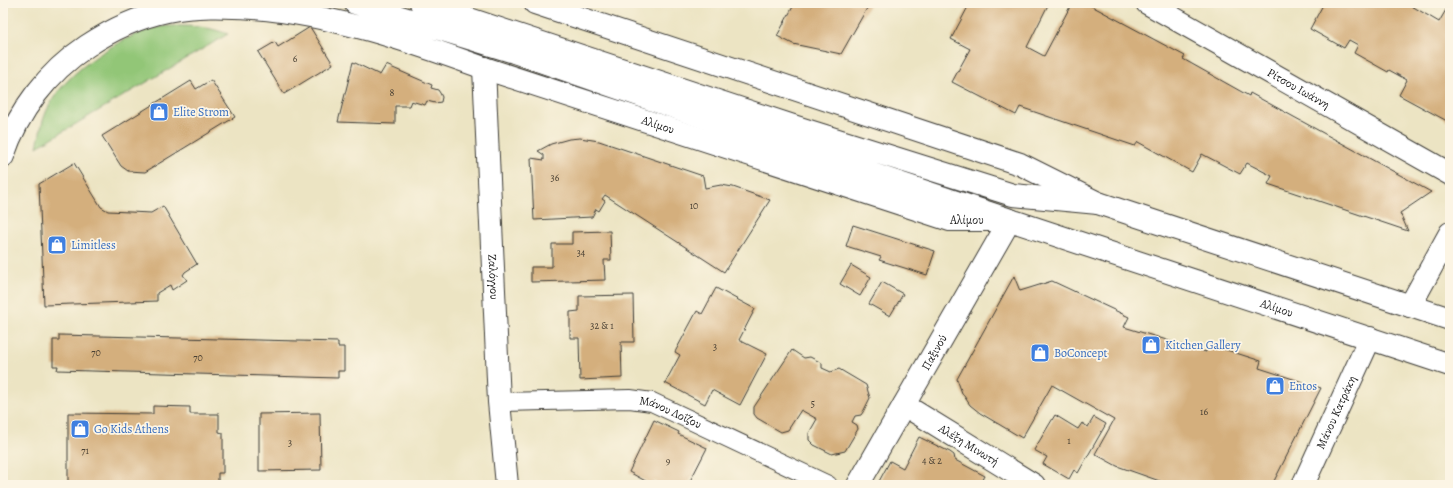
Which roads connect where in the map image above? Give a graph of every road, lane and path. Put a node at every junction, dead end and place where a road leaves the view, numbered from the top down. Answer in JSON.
{"nodes":[{"id":1,"x":356,"y":3,"type":"edge"},
{"id":2,"x":421,"y":3,"type":"edge"},
{"id":3,"x":536,"y":3,"type":"edge"},
{"id":4,"x":1147,"y":3,"type":"edge"},
{"id":5,"x":484,"y":68,"type":"junction"},
{"id":6,"x":3,"y":156,"type":"edge"},
{"id":7,"x":1450,"y":174,"type":"edge"},
{"id":8,"x":1098,"y":203,"type":"junction"},
{"id":9,"x":1010,"y":220,"type":"junction"},
{"id":10,"x":1450,"y":233,"type":"edge"},
{"id":11,"x":1410,"y":306,"type":"junction"},
{"id":12,"x":1450,"y":319,"type":"edge"},
{"id":13,"x":1370,"y":338,"type":"junction"},
{"id":14,"x":1450,"y":365,"type":"edge"},
{"id":15,"x":500,"y":402,"type":"junction"},
{"id":16,"x":904,"y":405,"type":"junction"},
{"id":17,"x":507,"y":485,"type":"edge"},
{"id":18,"x":828,"y":485,"type":"edge"},
{"id":19,"x":858,"y":485,"type":"edge"},
{"id":20,"x":1034,"y":485,"type":"edge"},
{"id":21,"x":1303,"y":485,"type":"edge"}],
"edges":[{"from":1,"to":9,"type":"main road"},
{"from":2,"to":8,"type":"main road"},
{"from":3,"to":8,"type":"main road"},
{"from":4,"to":7,"type":"main road","name":"Ρίτσου Ιωάννη"},
{"from":5,"to":6,"type":"main road","name":"Αλίμου"},
{"from":5,"to":9,"type":"main road","name":"Αλίμου"},
{"from":5,"to":15,"type":"main road","name":"Ζαλόγγου"},
{"from":8,"to":11,"type":"main road"},
{"from":9,"to":13,"type":"main road","name":"Αλίμου"},
{"from":9,"to":16,"type":"main road","name":"Παξινού"},
{"from":10,"to":11,"type":"main road"},
{"from":11,"to":12,"type":"main road"},
{"from":13,"to":14,"type":"main road","name":"Αλίμου"},
{"from":13,"to":21,"type":"main road","name":"Μάνου Κατράκη"},
{"from":15,"to":17,"type":"main road","name":"Ζαλόγγου"},
{"from":15,"to":18,"type":"lane","name":"Μάνου Λοΐζου"},
{"from":16,"to":19,"type":"main road","name":"Παξινού"},
{"from":16,"to":20,"type":"main road","name":"Αλέξη Μινωτή"}]}
